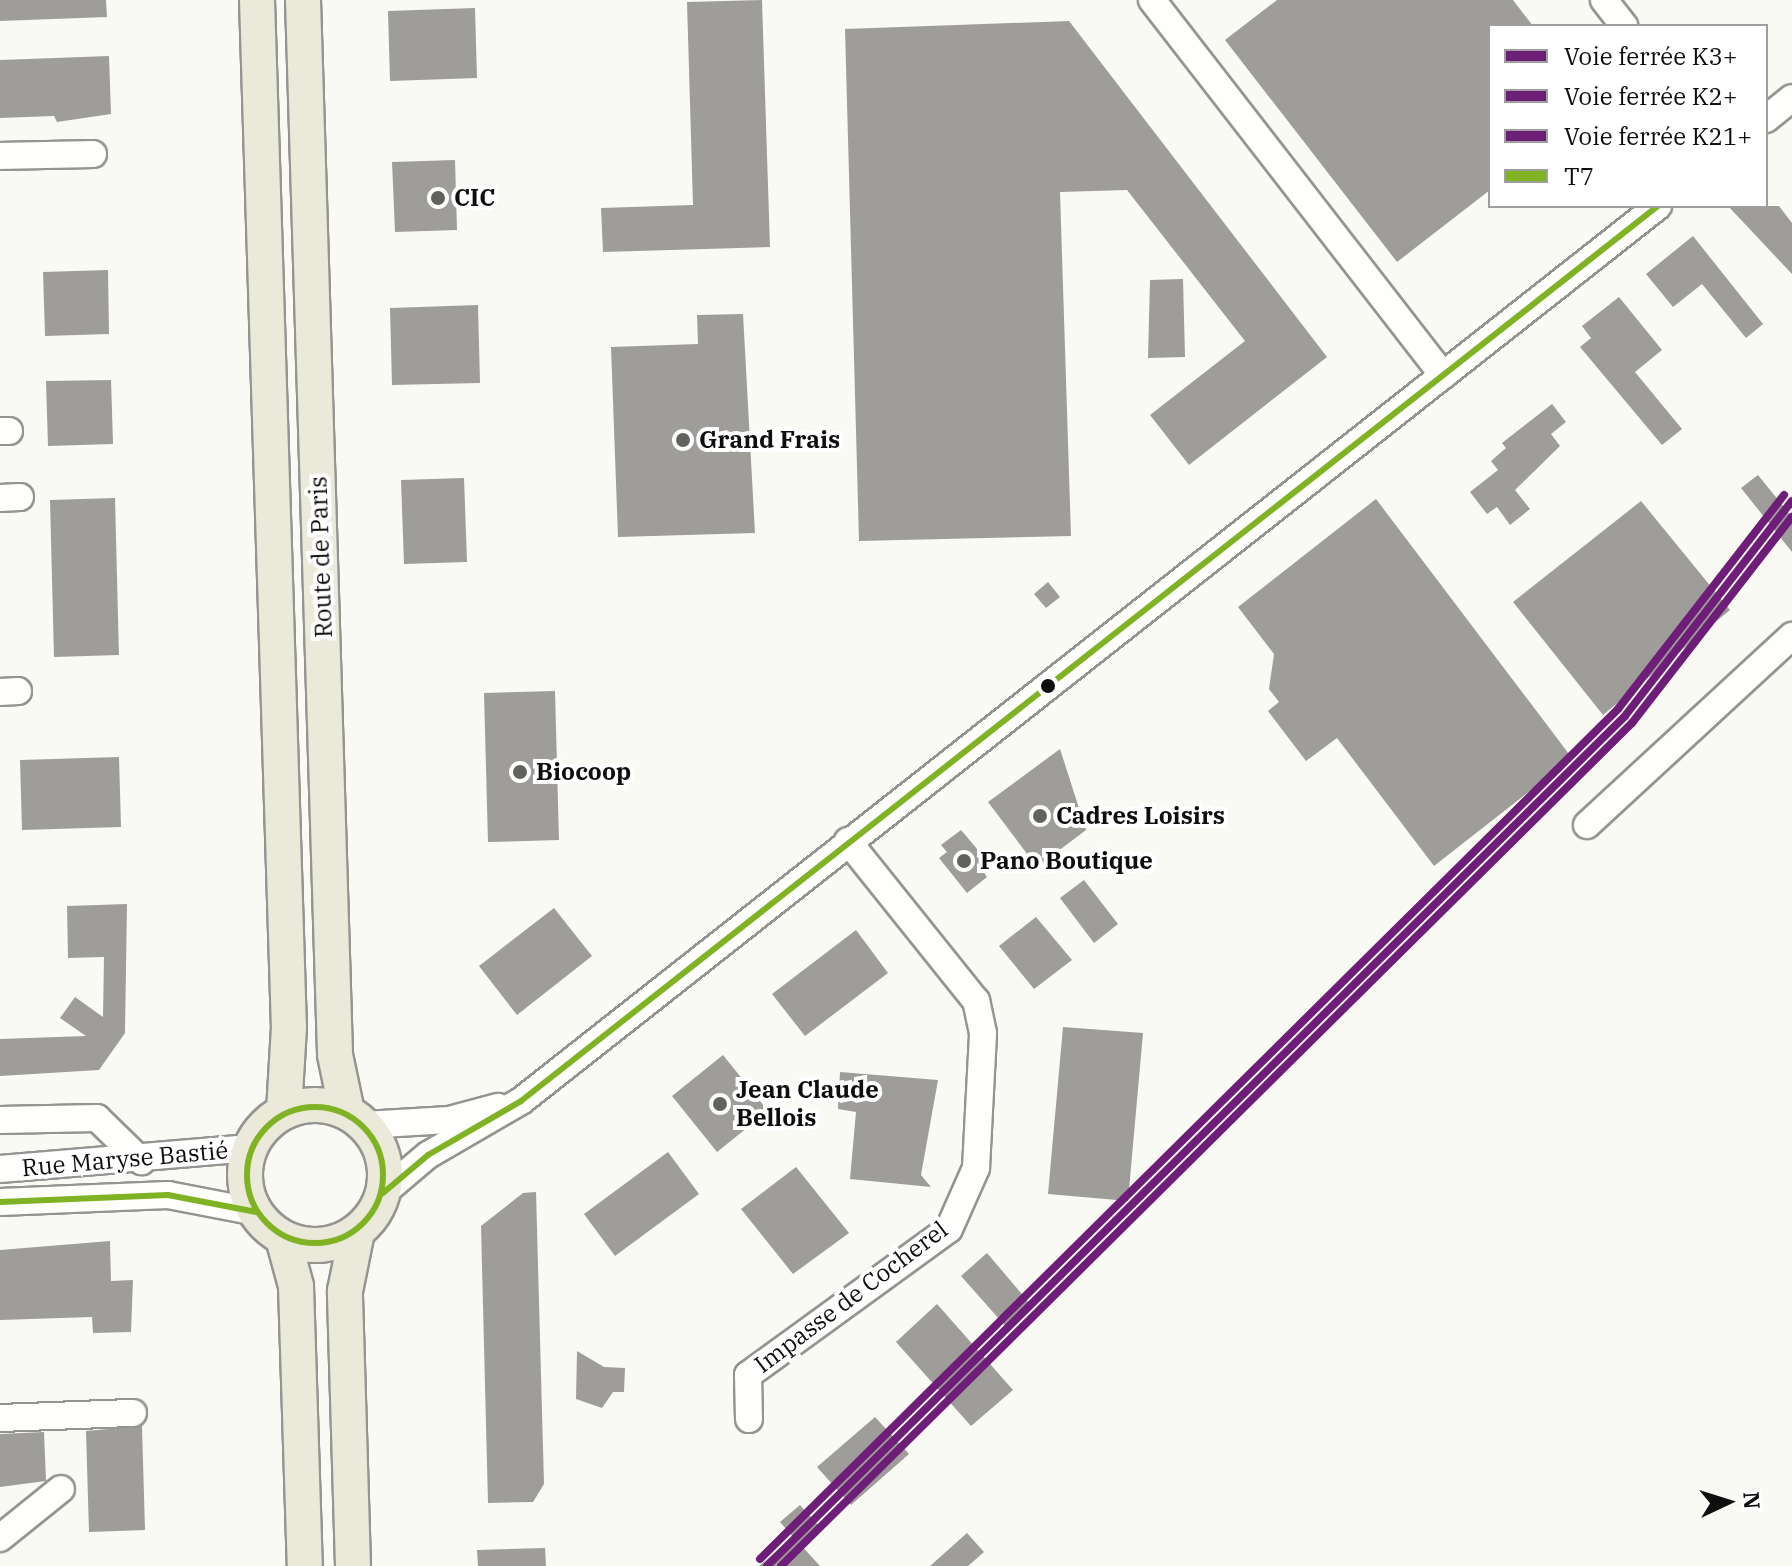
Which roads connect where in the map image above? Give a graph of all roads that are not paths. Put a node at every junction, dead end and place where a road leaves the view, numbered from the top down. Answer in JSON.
{"nodes":[{"id":1,"x":257,"y":0,"type":"edge"},
{"id":2,"x":303,"y":0,"type":"edge"},
{"id":3,"x":1152,"y":0,"type":"edge"},
{"id":4,"x":1604,"y":0,"type":"edge"},
{"id":5,"x":1622,"y":24,"type":"edge"},
{"id":6,"x":1792,"y":98,"type":"edge"},
{"id":7,"x":1768,"y":117,"type":"edge"},
{"id":8,"x":93,"y":154,"type":"dead end"},
{"id":9,"x":0,"y":156,"type":"edge"},
{"id":10,"x":1655,"y":208,"type":"edge"},
{"id":11,"x":1443,"y":375,"type":"junction"},
{"id":12,"x":1792,"y":636,"type":"edge"},
{"id":13,"x":1587,"y":825,"type":"dead end"},
{"id":14,"x":848,"y":841,"type":"junction"},
{"id":15,"x":521,"y":1101,"type":"junction"},
{"id":16,"x":284,"y":1112,"type":"junction"},
{"id":17,"x":356,"y":1119,"type":"junction"},
{"id":18,"x":0,"y":1120,"type":"edge"},
{"id":19,"x":250,"y":1148,"type":"junction"},
{"id":20,"x":141,"y":1161,"type":"junction"},
{"id":21,"x":0,"y":1169,"type":"edge"},
{"id":22,"x":383,"y":1193,"type":"junction"},
{"id":23,"x":0,"y":1202,"type":"edge"},
{"id":24,"x":256,"y":1212,"type":"junction"},
{"id":25,"x":357,"y":1232,"type":"junction"},
{"id":26,"x":283,"y":1238,"type":"junction"},
{"id":27,"x":133,"y":1413,"type":"dead end"},
{"id":28,"x":0,"y":1418,"type":"edge"},
{"id":29,"x":749,"y":1419,"type":"dead end"},
{"id":30,"x":61,"y":1489,"type":"dead end"},
{"id":31,"x":0,"y":1538,"type":"edge"},
{"id":32,"x":305,"y":1566,"type":"edge"},
{"id":33,"x":353,"y":1566,"type":"edge"}],
"edges":[{"from":1,"to":16,"type":"main road","name":"Route de Paris"},
{"from":2,"to":17,"type":"main road","name":"Route de Paris"},
{"from":3,"to":11,"type":"street"},
{"from":4,"to":5,"type":"street"},
{"from":6,"to":7,"type":"street"},
{"from":8,"to":9,"type":"street"},
{"from":10,"to":11,"type":"street"},
{"from":11,"to":14,"type":"street"},
{"from":12,"to":13,"type":"street"},
{"from":14,"to":15,"type":"street"},
{"from":14,"to":29,"type":"street","name":"Impasse de Cocherel"},
{"from":15,"to":17,"type":"street"},
{"from":15,"to":22,"type":"street"},
{"from":16,"to":17,"type":"main road"},
{"from":16,"to":19,"type":"main road"},
{"from":17,"to":22,"type":"main road"},
{"from":18,"to":20,"type":"street"},
{"from":19,"to":20,"type":"street","name":"Rue Maryse Bastié"},
{"from":19,"to":24,"type":"main road"},
{"from":20,"to":21,"type":"street","name":"Rue Maryse Bastié"},
{"from":22,"to":25,"type":"main road"},
{"from":23,"to":24,"type":"street","name":"Rue Maryse Bastié"},
{"from":24,"to":26,"type":"main road"},
{"from":25,"to":26,"type":"main road"},
{"from":25,"to":33,"type":"main road"},
{"from":26,"to":32,"type":"main road"},
{"from":27,"to":28,"type":"street"},
{"from":30,"to":31,"type":"street"}]}
